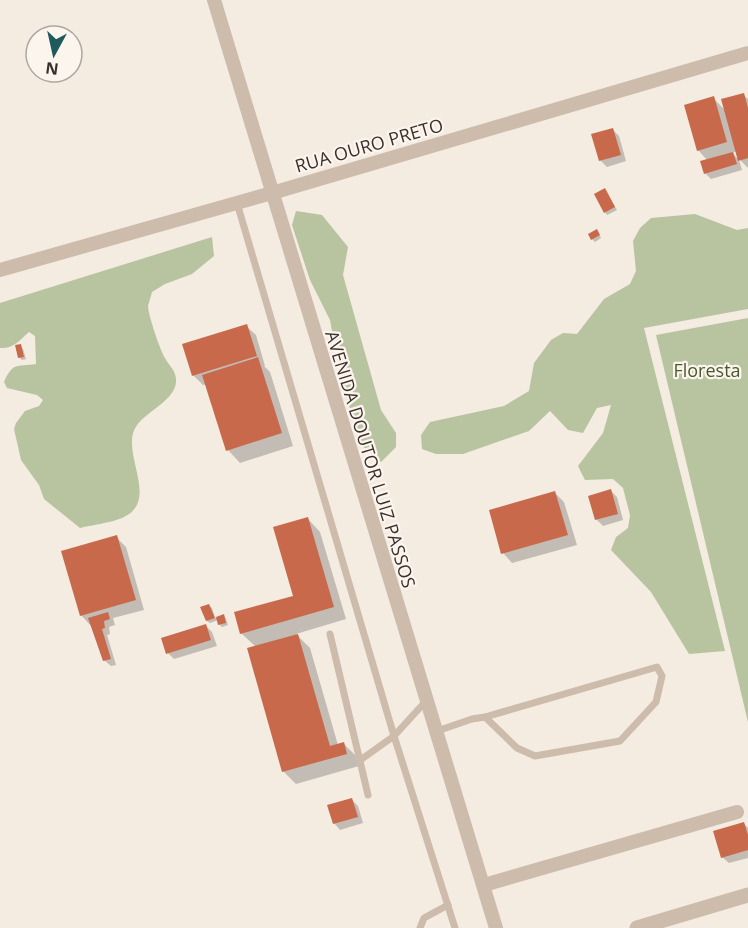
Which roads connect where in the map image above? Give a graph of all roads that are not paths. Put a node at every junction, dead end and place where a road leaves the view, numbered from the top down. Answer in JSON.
{"nodes":[{"id":1,"x":214,"y":0,"type":"edge"},
{"id":2,"x":748,"y":53,"type":"edge"},
{"id":3,"x":272,"y":193,"type":"junction"},
{"id":4,"x":237,"y":202,"type":"junction"},
{"id":5,"x":0,"y":270,"type":"edge"},
{"id":6,"x":330,"y":634,"type":"dead end"},
{"id":7,"x":426,"y":701,"type":"junction"},
{"id":8,"x":485,"y":717,"type":"junction"},
{"id":9,"x":437,"y":731,"type":"junction"},
{"id":10,"x":394,"y":736,"type":"junction"},
{"id":11,"x":360,"y":761,"type":"junction"},
{"id":12,"x":368,"y":795,"type":"dead end"},
{"id":13,"x":737,"y":812,"type":"dead end"},
{"id":14,"x":484,"y":885,"type":"junction"},
{"id":15,"x":748,"y":895,"type":"edge"},
{"id":16,"x":448,"y":905,"type":"junction"},
{"id":17,"x":420,"y":928,"type":"edge"},
{"id":18,"x":455,"y":928,"type":"edge"},
{"id":19,"x":496,"y":928,"type":"edge"},
{"id":20,"x":637,"y":928,"type":"edge"}],
"edges":[{"from":1,"to":3,"type":"street","name":"AVENIDA DOUTOR LUIZ PASSOS"},
{"from":2,"to":3,"type":"street","name":"RUA OURO PRETO"},
{"from":3,"to":4,"type":"street","name":"RUA OURO PRETO"},
{"from":3,"to":7,"type":"street","name":"AVENIDA DOUTOR LUIZ PASSOS"},
{"from":4,"to":5,"type":"street","name":"RUA OURO PRETO"},
{"from":4,"to":10,"type":"lane"},
{"from":6,"to":11,"type":"lane"},
{"from":7,"to":9,"type":"street","name":"AVENIDA DOUTOR LUIZ PASSOS"},
{"from":7,"to":10,"type":"lane"},
{"from":8,"to":8,"type":"lane"},
{"from":8,"to":9,"type":"lane"},
{"from":9,"to":14,"type":"street","name":"AVENIDA DOUTOR LUIZ PASSOS"},
{"from":10,"to":11,"type":"lane"},
{"from":10,"to":16,"type":"lane"},
{"from":11,"to":12,"type":"lane"},
{"from":13,"to":14,"type":"street"},
{"from":14,"to":19,"type":"street","name":"AVENIDA DOUTOR LUIZ PASSOS"},
{"from":15,"to":20,"type":"street"},
{"from":16,"to":17,"type":"lane"},
{"from":16,"to":18,"type":"lane"}]}
